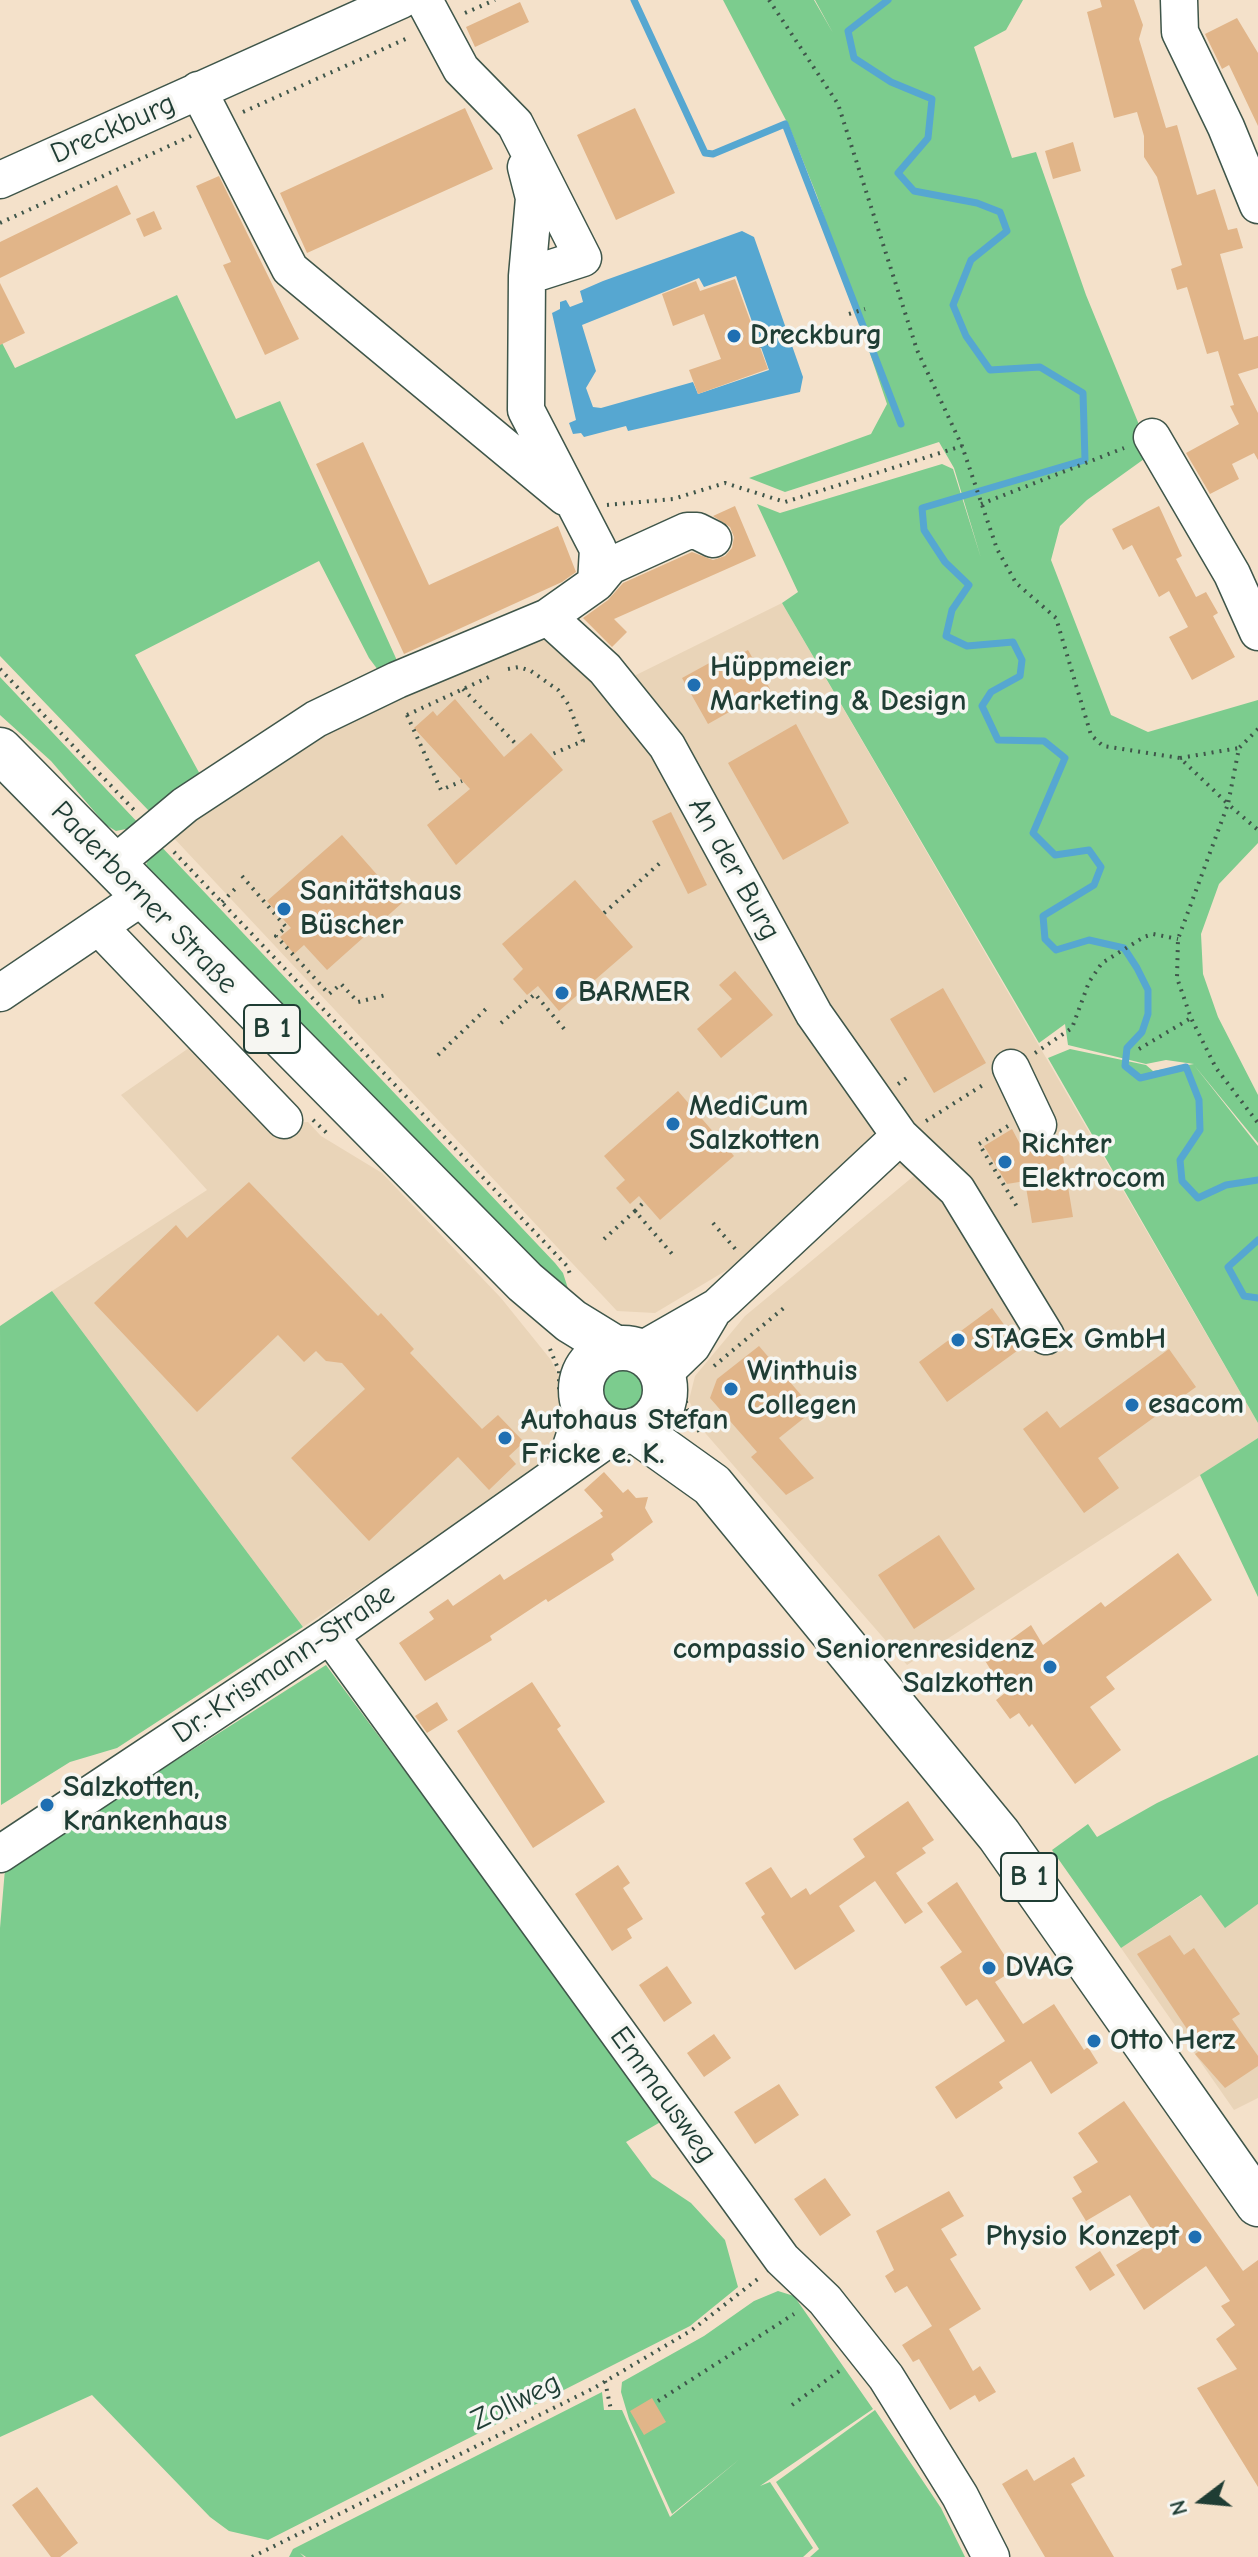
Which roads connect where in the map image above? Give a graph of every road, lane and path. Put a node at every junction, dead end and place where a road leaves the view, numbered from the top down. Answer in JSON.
{"nodes":[{"id":1,"x":401,"y":0,"type":"edge"},
{"id":2,"x":424,"y":0,"type":"edge"},
{"id":3,"x":769,"y":0,"type":"edge"},
{"id":4,"x":1179,"y":0,"type":"edge"},
{"id":5,"x":198,"y":90,"type":"junction"},
{"id":6,"x":515,"y":124,"type":"junction"},
{"id":7,"x":0,"y":180,"type":"edge"},
{"id":8,"x":1258,"y":205,"type":"edge"},
{"id":9,"x":527,"y":276,"type":"junction"},
{"id":10,"x":865,"y":309,"type":"dead end"},
{"id":11,"x":849,"y":314,"type":"dead end"},
{"id":12,"x":800,"y":330,"type":"dead end"},
{"id":13,"x":759,"y":346,"type":"dead end"},
{"id":14,"x":1152,"y":437,"type":"joint"},
{"id":15,"x":962,"y":446,"type":"junction"},
{"id":16,"x":981,"y":504,"type":"junction"},
{"id":17,"x":577,"y":507,"type":"junction"},
{"id":18,"x":713,"y":539,"type":"dead end"},
{"id":19,"x":1245,"y":565,"type":"edge"},
{"id":20,"x":596,"y":583,"type":"junction"},
{"id":21,"x":548,"y":617,"type":"junction"},
{"id":22,"x":1258,"y":632,"type":"edge"},
{"id":23,"x":0,"y":669,"type":"edge"},
{"id":24,"x":463,"y":689,"type":"junction"},
{"id":25,"x":1258,"y":729,"type":"edge"},
{"id":26,"x":517,"y":745,"type":"dead end"},
{"id":27,"x":1239,"y":748,"type":"junction"},
{"id":28,"x":0,"y":750,"type":"edge"},
{"id":29,"x":550,"y":755,"type":"dead end"},
{"id":30,"x":1180,"y":758,"type":"junction"},
{"id":31,"x":462,"y":781,"type":"dead end"},
{"id":32,"x":1228,"y":804,"type":"junction"},
{"id":33,"x":152,"y":830,"type":"junction"},
{"id":34,"x":1258,"y":830,"type":"edge"},
{"id":35,"x":660,"y":863,"type":"dead end"},
{"id":36,"x":242,"y":876,"type":"dead end"},
{"id":37,"x":127,"y":881,"type":"junction"},
{"id":38,"x":239,"y":885,"type":"dead end"},
{"id":39,"x":222,"y":902,"type":"junction"},
{"id":40,"x":604,"y":913,"type":"dead end"},
{"id":41,"x":99,"y":927,"type":"junction"},
{"id":42,"x":1178,"y":939,"type":"junction"},
{"id":43,"x":540,"y":989,"type":"dead end"},
{"id":44,"x":0,"y":993,"type":"edge"},
{"id":45,"x":535,"y":994,"type":"junction"},
{"id":46,"x":386,"y":995,"type":"dead end"},
{"id":47,"x":488,"y":1007,"type":"dead end"},
{"id":48,"x":1191,"y":1018,"type":"junction"},
{"id":49,"x":501,"y":1023,"type":"dead end"},
{"id":50,"x":565,"y":1030,"type":"dead end"},
{"id":51,"x":1139,"y":1049,"type":"dead end"},
{"id":52,"x":438,"y":1055,"type":"dead end"},
{"id":53,"x":1011,"y":1068,"type":"junction"},
{"id":54,"x":284,"y":1120,"type":"dead end"},
{"id":55,"x":1028,"y":1123,"type":"joint"},
{"id":56,"x":1258,"y":1123,"type":"edge"},
{"id":57,"x":900,"y":1136,"type":"junction"},
{"id":58,"x":644,"y":1202,"type":"dead end"},
{"id":59,"x":1019,"y":1210,"type":"dead end"},
{"id":60,"x":635,"y":1211,"type":"junction"},
{"id":61,"x":604,"y":1239,"type":"dead end"},
{"id":62,"x":673,"y":1255,"type":"dead end"},
{"id":63,"x":572,"y":1280,"type":"dead end"},
{"id":64,"x":525,"y":1282,"type":"junction"},
{"id":65,"x":785,"y":1307,"type":"dead end"},
{"id":66,"x":1046,"y":1336,"type":"dead end"},
{"id":67,"x":706,"y":1358,"type":"dead end"},
{"id":68,"x":646,"y":1367,"type":"junction"},
{"id":69,"x":583,"y":1395,"type":"junction"},
{"id":70,"x":627,"y":1431,"type":"junction"},
{"id":71,"x":564,"y":1468,"type":"junction"},
{"id":72,"x":712,"y":1485,"type":"junction"},
{"id":73,"x":330,"y":1635,"type":"junction"},
{"id":74,"x":0,"y":1854,"type":"edge"},
{"id":75,"x":1258,"y":2204,"type":"edge"},
{"id":76,"x":782,"y":2259,"type":"junction"},
{"id":77,"x":803,"y":2308,"type":"dead end"},
{"id":78,"x":845,"y":2367,"type":"dead end"},
{"id":79,"x":605,"y":2381,"type":"junction"},
{"id":80,"x":658,"y":2401,"type":"dead end"},
{"id":81,"x":792,"y":2405,"type":"dead end"},
{"id":82,"x":611,"y":2410,"type":"dead end"},
{"id":83,"x":252,"y":2557,"type":"edge"},
{"id":84,"x":991,"y":2557,"type":"edge"}],
"edges":[{"from":1,"to":5,"type":"street","name":"Dreckburg"},
{"from":2,"to":6,"type":"street"},
{"from":3,"to":15,"type":"path"},
{"from":4,"to":8,"type":"street"},
{"from":5,"to":7,"type":"street","name":"Dreckburg"},
{"from":5,"to":17,"type":"street"},
{"from":6,"to":9,"type":"street"},
{"from":6,"to":9,"type":"street"},
{"from":9,"to":17,"type":"street"},
{"from":10,"to":11,"type":"path"},
{"from":12,"to":13,"type":"path"},
{"from":14,"to":16,"type":"path"},
{"from":14,"to":19,"type":"street"},
{"from":15,"to":16,"type":"path"},
{"from":15,"to":17,"type":"path"},
{"from":16,"to":30,"type":"path"},
{"from":17,"to":20,"type":"street"},
{"from":18,"to":20,"type":"street"},
{"from":19,"to":22,"type":"street"},
{"from":20,"to":21,"type":"street"},
{"from":21,"to":33,"type":"street"},
{"from":21,"to":57,"type":"street","name":"An der Burg"},
{"from":23,"to":33,"type":"path"},
{"from":24,"to":26,"type":"path"},
{"from":24,"to":29,"type":"path"},
{"from":24,"to":31,"type":"path"},
{"from":25,"to":27,"type":"path"},
{"from":27,"to":30,"type":"path"},
{"from":27,"to":32,"type":"path"},
{"from":28,"to":37,"type":"main road","name":"Paderborner Straße","number":"B 1"},
{"from":30,"to":32,"type":"path"},
{"from":32,"to":34,"type":"path"},
{"from":32,"to":42,"type":"path"},
{"from":33,"to":37,"type":"street"},
{"from":33,"to":39,"type":"path"},
{"from":35,"to":40,"type":"path"},
{"from":36,"to":46,"type":"path"},
{"from":37,"to":41,"type":"street"},
{"from":37,"to":64,"type":"main road","name":"Paderborner Straße","number":"B 1"},
{"from":38,"to":39,"type":"path"},
{"from":39,"to":63,"type":"path"},
{"from":41,"to":44,"type":"street"},
{"from":41,"to":54,"type":"street"},
{"from":42,"to":48,"type":"path"},
{"from":42,"to":53,"type":"path"},
{"from":43,"to":45,"type":"path"},
{"from":45,"to":49,"type":"path"},
{"from":45,"to":50,"type":"path"},
{"from":47,"to":52,"type":"path"},
{"from":48,"to":51,"type":"path"},
{"from":48,"to":56,"type":"path"},
{"from":53,"to":55,"type":"street"},
{"from":53,"to":57,"type":"path"},
{"from":55,"to":59,"type":"path"},
{"from":57,"to":66,"type":"street","name":"An der Burg"},
{"from":57,"to":68,"type":"street"},
{"from":58,"to":60,"type":"path"},
{"from":60,"to":61,"type":"path"},
{"from":60,"to":62,"type":"path"},
{"from":64,"to":68,"type":"main road","name":"Paderborner Straße","number":"B 1"},
{"from":64,"to":69,"type":"main road","name":"Paderborner Straße","number":"B 1"},
{"from":65,"to":67,"type":"path"},
{"from":68,"to":69,"type":"main road"},
{"from":68,"to":70,"type":"main road"},
{"from":68,"to":72,"type":"main road","name":"Paderborner Straße","number":"B 1"},
{"from":69,"to":70,"type":"main road","name":"Paderborner Straße","number":"B 1"},
{"from":69,"to":71,"type":"street"},
{"from":70,"to":71,"type":"street","name":"Dr.-Krismann-Straße"},
{"from":70,"to":72,"type":"main road","name":"Paderborner Straße","number":"B 1"},
{"from":71,"to":73,"type":"street","name":"Dr.-Krismann-Straße"},
{"from":72,"to":75,"type":"main road","name":"Paderborner Straße","number":"B 1"},
{"from":73,"to":74,"type":"street","name":"Dr.-Krismann-Straße"},
{"from":73,"to":76,"type":"street","name":"Emmausweg"},
{"from":76,"to":79,"type":"path","name":"Zollweg"},
{"from":76,"to":84,"type":"street","name":"Emmausweg"},
{"from":77,"to":80,"type":"path"},
{"from":78,"to":81,"type":"path"},
{"from":79,"to":82,"type":"path"},
{"from":79,"to":83,"type":"path","name":"Zollweg"}]}
